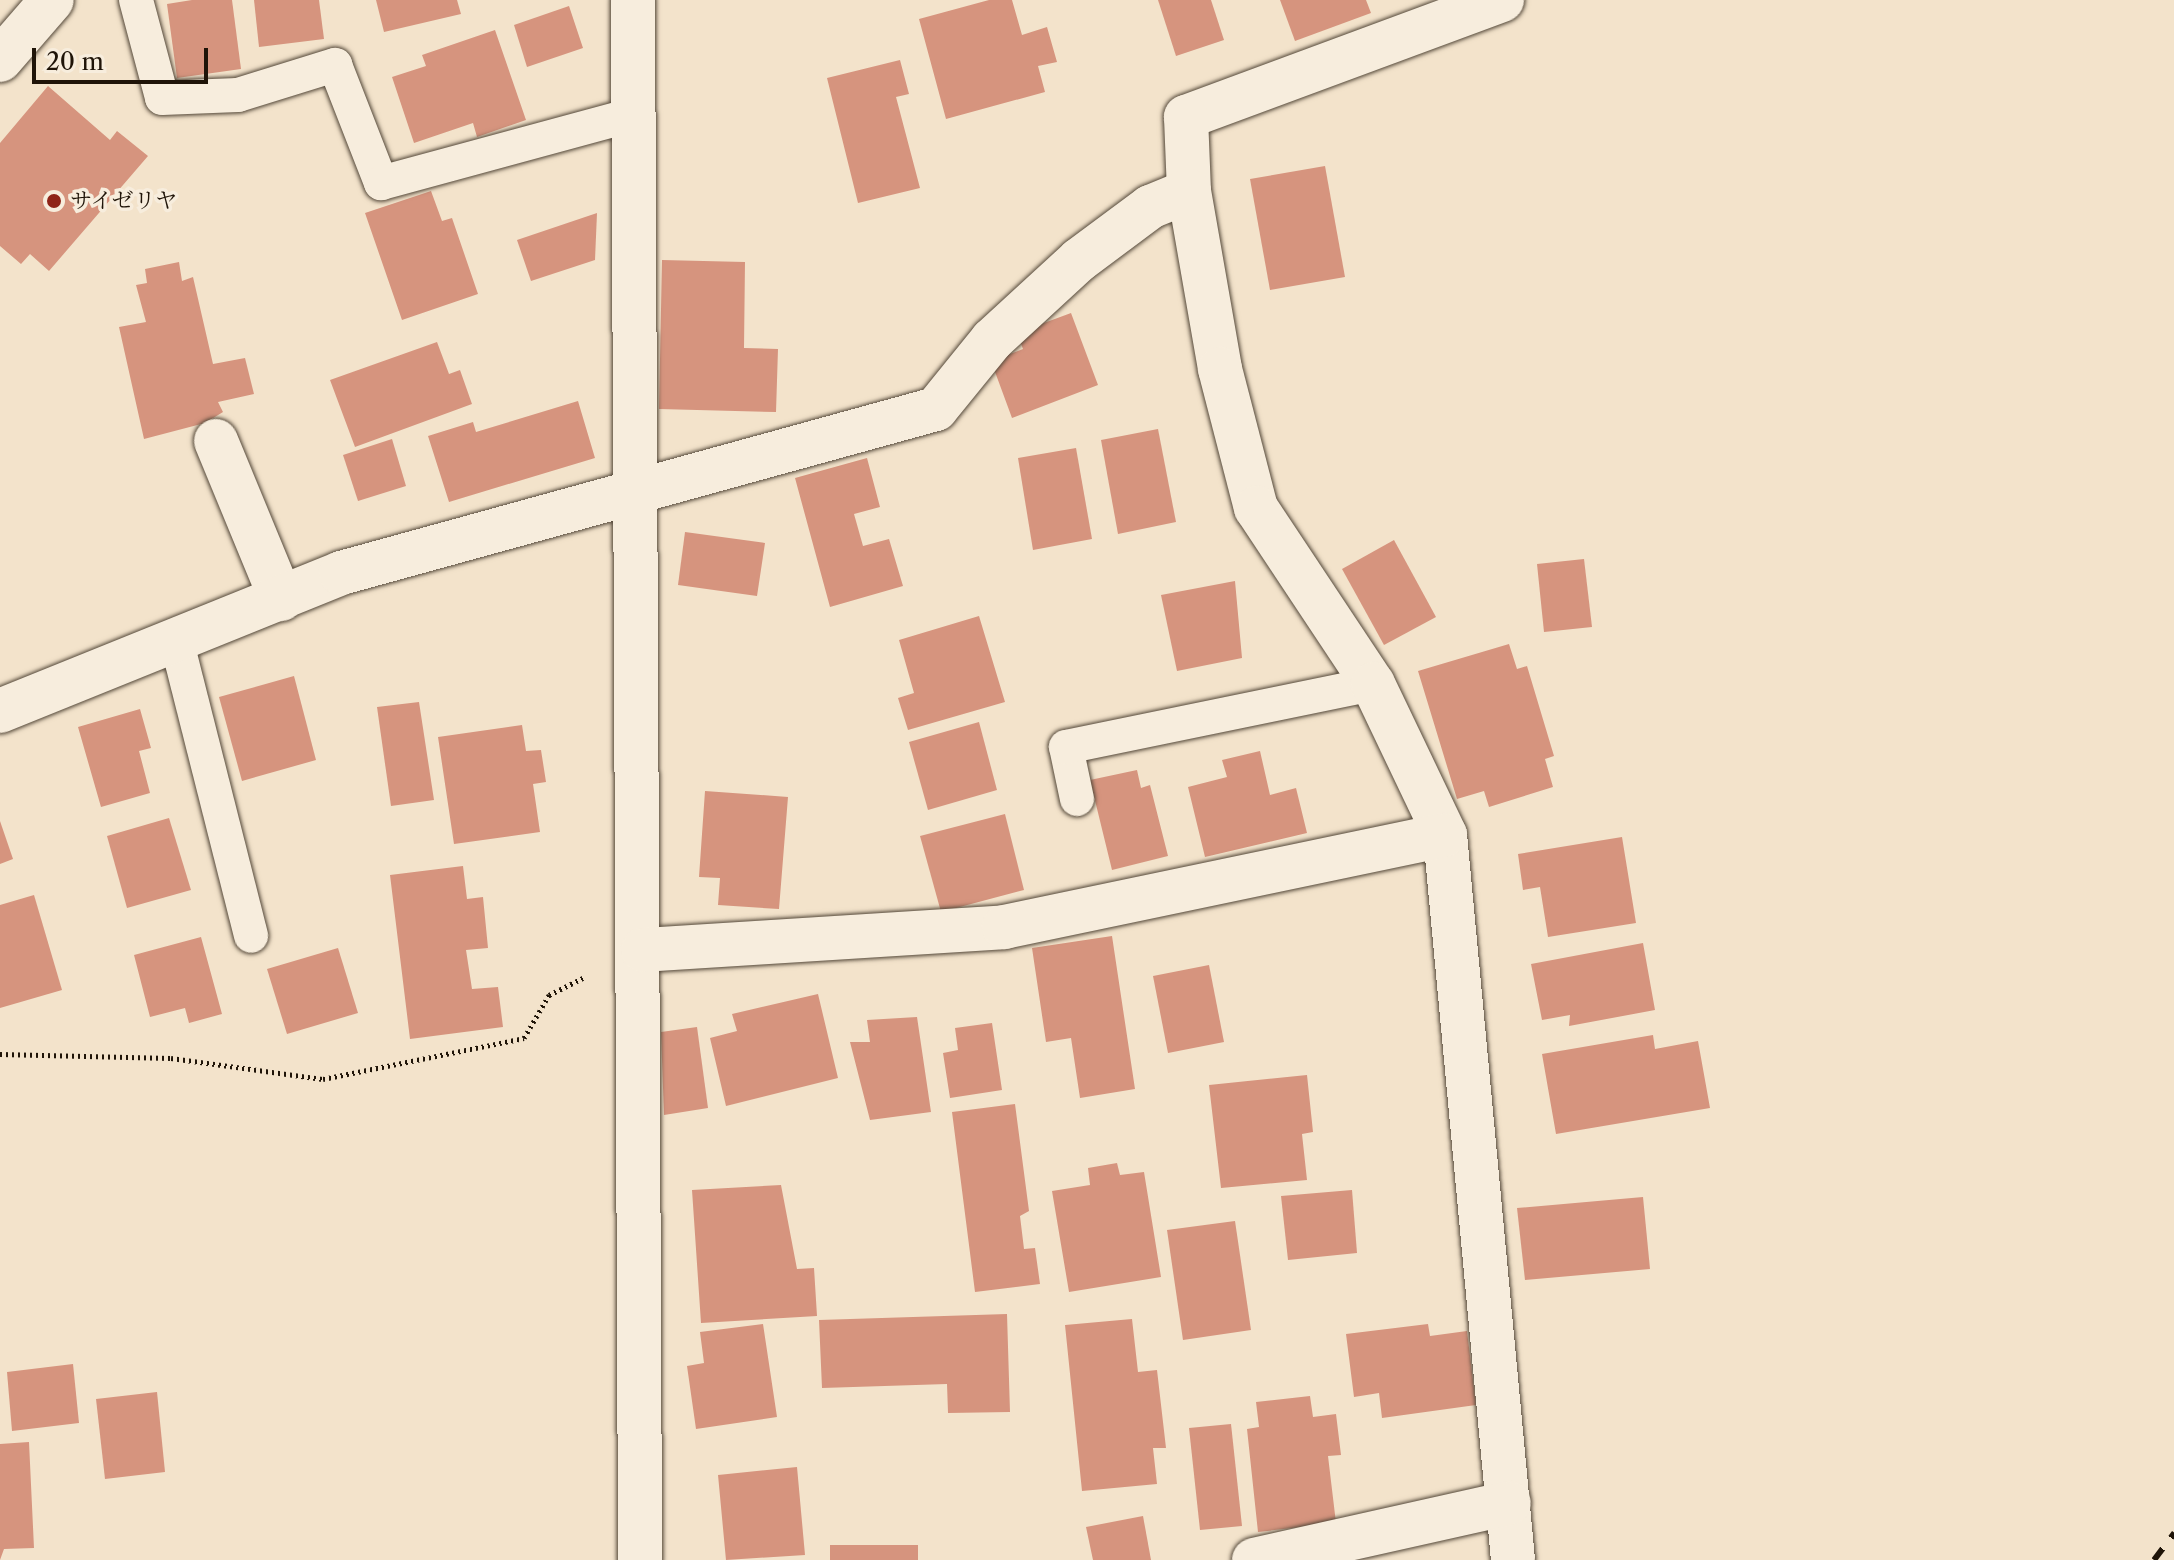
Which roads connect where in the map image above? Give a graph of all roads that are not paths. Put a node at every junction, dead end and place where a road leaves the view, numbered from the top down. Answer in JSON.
{"nodes":[{"id":1,"x":52,"y":0,"type":"edge"},
{"id":2,"x":136,"y":0,"type":"edge"},
{"id":3,"x":633,"y":0,"type":"edge"},
{"id":4,"x":1502,"y":0,"type":"edge"},
{"id":5,"x":0,"y":60,"type":"edge"},
{"id":6,"x":635,"y":114,"type":"junction"},
{"id":7,"x":1189,"y":191,"type":"junction"},
{"id":8,"x":216,"y":441,"type":"dead end"},
{"id":9,"x":641,"y":491,"type":"junction"},
{"id":10,"x":281,"y":599,"type":"junction"},
{"id":11,"x":177,"y":643,"type":"junction"},
{"id":12,"x":1373,"y":684,"type":"junction"},
{"id":13,"x":0,"y":711,"type":"edge"},
{"id":14,"x":1077,"y":799,"type":"dead end"},
{"id":15,"x":1445,"y":835,"type":"junction"},
{"id":16,"x":251,"y":936,"type":"dead end"},
{"id":17,"x":643,"y":950,"type":"junction"},
{"id":18,"x":1509,"y":1503,"type":"junction"},
{"id":19,"x":640,"y":1560,"type":"edge"},
{"id":20,"x":1254,"y":1560,"type":"edge"},
{"id":21,"x":1513,"y":1560,"type":"edge"}],
"edges":[{"from":1,"to":5,"type":"street"},
{"from":2,"to":6,"type":"lane"},
{"from":3,"to":6,"type":"street"},
{"from":4,"to":7,"type":"street"},
{"from":6,"to":9,"type":"street"},
{"from":7,"to":9,"type":"street"},
{"from":7,"to":12,"type":"street"},
{"from":8,"to":10,"type":"street"},
{"from":9,"to":10,"type":"street"},
{"from":9,"to":17,"type":"street"},
{"from":10,"to":11,"type":"street"},
{"from":11,"to":13,"type":"street"},
{"from":11,"to":16,"type":"lane"},
{"from":12,"to":14,"type":"lane"},
{"from":12,"to":15,"type":"street"},
{"from":15,"to":17,"type":"street"},
{"from":15,"to":18,"type":"street"},
{"from":17,"to":19,"type":"street"},
{"from":18,"to":20,"type":"street"},
{"from":18,"to":21,"type":"street"}]}
